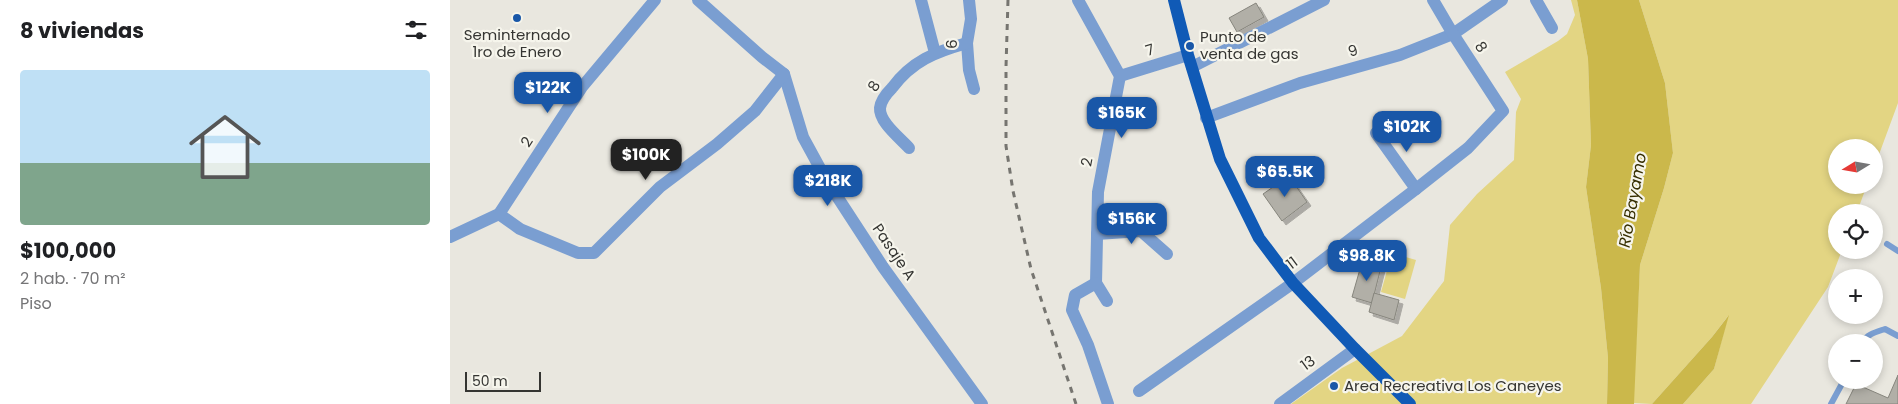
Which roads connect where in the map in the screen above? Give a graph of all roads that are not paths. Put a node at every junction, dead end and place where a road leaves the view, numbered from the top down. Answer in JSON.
{"nodes":[{"id":1,"x":655,"y":0,"type":"edge"},
{"id":2,"x":698,"y":0,"type":"edge"},
{"id":3,"x":921,"y":0,"type":"edge"},
{"id":4,"x":969,"y":0,"type":"edge"},
{"id":5,"x":1078,"y":0,"type":"edge"},
{"id":6,"x":1174,"y":0,"type":"edge"},
{"id":7,"x":1324,"y":0,"type":"edge"},
{"id":8,"x":1433,"y":0,"type":"edge"},
{"id":9,"x":1502,"y":0,"type":"edge"},
{"id":10,"x":1536,"y":0,"type":"edge"},
{"id":11,"x":1552,"y":28,"type":"dead end"},
{"id":12,"x":1453,"y":34,"type":"junction"},
{"id":13,"x":967,"y":44,"type":"junction"},
{"id":14,"x":935,"y":53,"type":"junction"},
{"id":15,"x":1190,"y":61,"type":"junction"},
{"id":16,"x":784,"y":74,"type":"junction"},
{"id":17,"x":1120,"y":76,"type":"junction"},
{"id":18,"x":974,"y":89,"type":"dead end"},
{"id":19,"x":1503,"y":110,"type":"joint"},
{"id":20,"x":1206,"y":118,"type":"junction"},
{"id":21,"x":1376,"y":132,"type":"dead end"},
{"id":22,"x":908,"y":148,"type":"dead end"},
{"id":23,"x":1416,"y":189,"type":"junction"},
{"id":24,"x":499,"y":214,"type":"junction"},
{"id":25,"x":1097,"y":234,"type":"junction"},
{"id":26,"x":450,"y":237,"type":"edge"},
{"id":27,"x":1887,"y":244,"type":"dead end"},
{"id":28,"x":1898,"y":251,"type":"edge"},
{"id":29,"x":1168,"y":254,"type":"dead end"},
{"id":30,"x":1293,"y":283,"type":"junction"},
{"id":31,"x":1096,"y":284,"type":"junction"},
{"id":32,"x":1108,"y":301,"type":"dead end"},
{"id":33,"x":1872,"y":334,"type":"edge"},
{"id":34,"x":1898,"y":336,"type":"edge"},
{"id":35,"x":1355,"y":349,"type":"junction"},
{"id":36,"x":1839,"y":389,"type":"edge"},
{"id":37,"x":1139,"y":391,"type":"dead end"},
{"id":38,"x":982,"y":404,"type":"edge"},
{"id":39,"x":1108,"y":404,"type":"edge"},
{"id":40,"x":1280,"y":404,"type":"edge"},
{"id":41,"x":1410,"y":404,"type":"edge"},
{"id":42,"x":1831,"y":404,"type":"edge"}],
"edges":[{"from":1,"to":24,"type":"street","name":"2"},
{"from":2,"to":16,"type":"street"},
{"from":3,"to":14,"type":"street"},
{"from":4,"to":13,"type":"street","name":"6"},
{"from":5,"to":17,"type":"street"},
{"from":6,"to":15,"type":"main road"},
{"from":7,"to":15,"type":"street","name":"7"},
{"from":8,"to":12,"type":"street","name":"8"},
{"from":9,"to":12,"type":"street","name":"9"},
{"from":10,"to":11,"type":"street"},
{"from":12,"to":19,"type":"street","name":"8"},
{"from":12,"to":20,"type":"street","name":"9"},
{"from":13,"to":14,"type":"street","name":"8"},
{"from":13,"to":18,"type":"street","name":"6"},
{"from":14,"to":22,"type":"street","name":"8"},
{"from":15,"to":17,"type":"street","name":"7"},
{"from":15,"to":20,"type":"main road"},
{"from":16,"to":24,"type":"street"},
{"from":16,"to":38,"type":"street","name":"Pasaje A"},
{"from":17,"to":25,"type":"street","name":"2"},
{"from":19,"to":23,"type":"street","name":"11"},
{"from":20,"to":30,"type":"main road"},
{"from":21,"to":23,"type":"street"},
{"from":23,"to":30,"type":"street","name":"11"},
{"from":24,"to":26,"type":"street"},
{"from":25,"to":29,"type":"street"},
{"from":25,"to":31,"type":"street","name":"2"},
{"from":27,"to":28,"type":"lane"},
{"from":30,"to":35,"type":"main road"},
{"from":30,"to":37,"type":"street","name":"11"},
{"from":31,"to":32,"type":"street"},
{"from":31,"to":39,"type":"street"},
{"from":33,"to":34,"type":"lane"},
{"from":35,"to":40,"type":"street","name":"13"},
{"from":35,"to":41,"type":"main road"},
{"from":36,"to":42,"type":"lane"}]}
